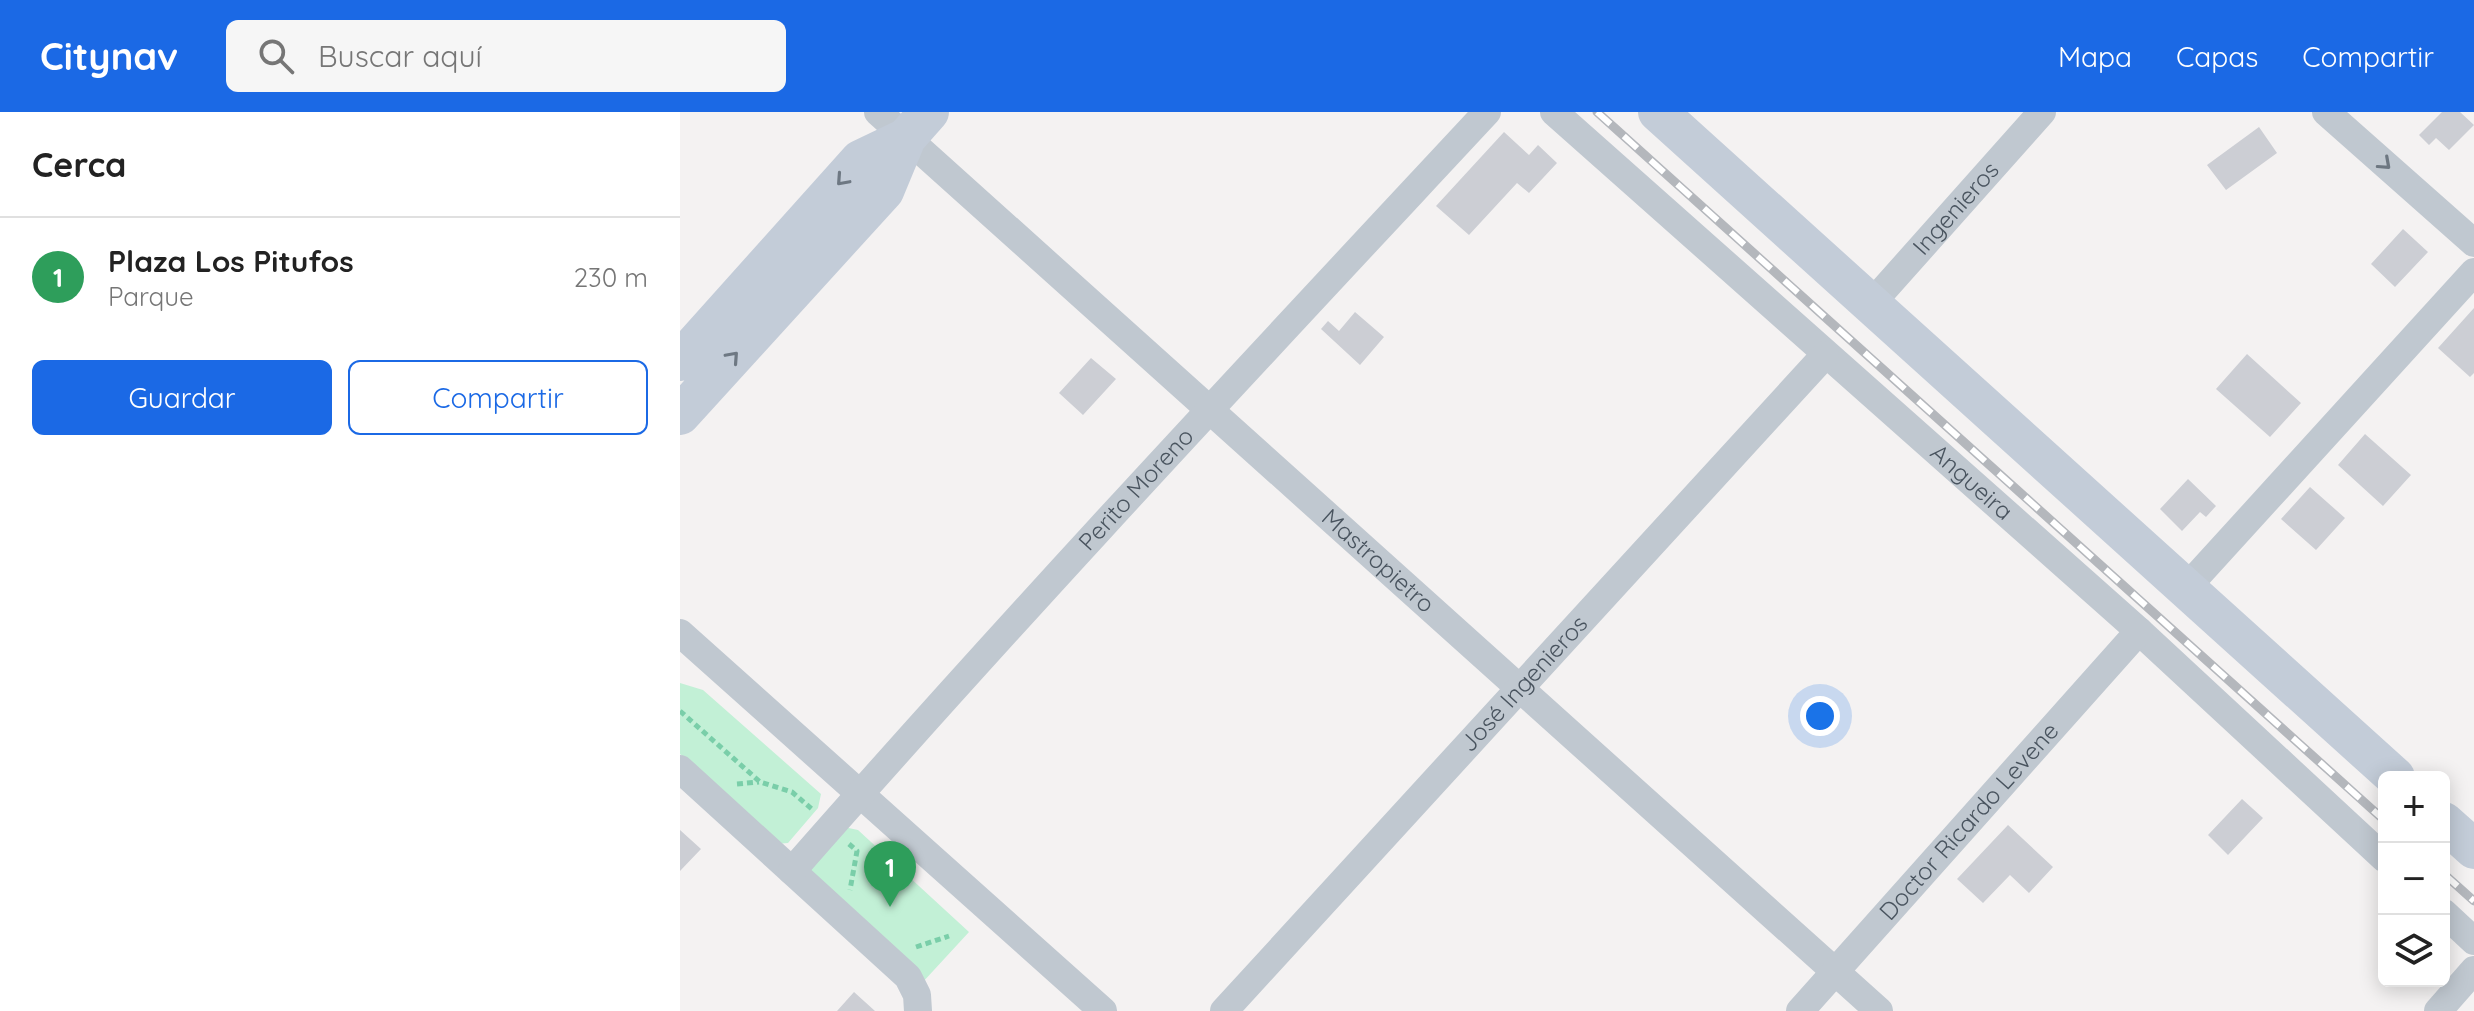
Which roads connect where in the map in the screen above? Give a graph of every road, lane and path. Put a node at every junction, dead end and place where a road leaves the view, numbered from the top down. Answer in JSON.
{"nodes":[{"id":1,"x":1487,"y":112,"type":"edge"},
{"id":2,"x":1554,"y":112,"type":"edge"},
{"id":3,"x":1658,"y":112,"type":"edge"},
{"id":4,"x":2042,"y":112,"type":"edge"},
{"id":5,"x":2326,"y":112,"type":"edge"},
{"id":6,"x":904,"y":121,"type":"edge"},
{"id":7,"x":2474,"y":243,"type":"edge"},
{"id":8,"x":2474,"y":272,"type":"edge"},
{"id":9,"x":1871,"y":304,"type":"junction"},
{"id":10,"x":1825,"y":355,"type":"junction"},
{"id":11,"x":680,"y":361,"type":"edge"},
{"id":12,"x":1209,"y":410,"type":"junction"},
{"id":13,"x":680,"y":415,"type":"edge"},
{"id":14,"x":2187,"y":587,"type":"junction"},
{"id":15,"x":2139,"y":631,"type":"junction"},
{"id":16,"x":680,"y":633,"type":"edge"},
{"id":17,"x":1519,"y":688,"type":"junction"},
{"id":18,"x":680,"y":711,"type":"edge"},
{"id":19,"x":680,"y":769,"type":"edge"},
{"id":20,"x":2388,"y":771,"type":"edge"},
{"id":21,"x":859,"y":793,"type":"junction"},
{"id":22,"x":830,"y":827,"type":"junction"},
{"id":23,"x":2450,"y":827,"type":"edge"},
{"id":24,"x":2474,"y":849,"type":"edge"},
{"id":25,"x":857,"y":851,"type":"dead end"},
{"id":26,"x":2378,"y":852,"type":"edge"},
{"id":27,"x":792,"y":871,"type":"junction"},
{"id":28,"x":2446,"y":915,"type":"edge"},
{"id":29,"x":2474,"y":941,"type":"edge"},
{"id":30,"x":2474,"y":970,"type":"edge"},
{"id":31,"x":1835,"y":972,"type":"junction"},
{"id":32,"x":918,"y":1011,"type":"edge"},
{"id":33,"x":1103,"y":1011,"type":"edge"},
{"id":34,"x":1224,"y":1011,"type":"edge"},
{"id":35,"x":1800,"y":1011,"type":"edge"},
{"id":36,"x":1879,"y":1011,"type":"edge"},
{"id":37,"x":2438,"y":1011,"type":"edge"}],
"edges":[{"from":1,"to":12,"type":"street","name":"Perito Moreno"},
{"from":2,"to":10,"type":"street","name":"Angueira"},
{"from":3,"to":9,"type":"street"},
{"from":4,"to":9,"type":"street","name":"Ingenieros"},
{"from":5,"to":7,"type":"street","one_way":true},
{"from":6,"to":11,"type":"street","one_way":true},
{"from":6,"to":12,"type":"street","name":"Mastropietro"},
{"from":13,"to":6,"type":"street","one_way":true},
{"from":8,"to":14,"type":"street"},
{"from":9,"to":14,"type":"street"},
{"from":10,"to":15,"type":"street","name":"Angueira"},
{"from":10,"to":17,"type":"street","name":"José Ingenieros"},
{"from":12,"to":17,"type":"street","name":"Mastropietro"},
{"from":12,"to":21,"type":"street","name":"Perito Moreno"},
{"from":14,"to":20,"type":"street"},
{"from":15,"to":26,"type":"street","name":"Angueira"},
{"from":15,"to":31,"type":"street","name":"Doctor Ricardo Levene"},
{"from":16,"to":21,"type":"street"},
{"from":17,"to":31,"type":"street","name":"Mastropietro"},
{"from":17,"to":34,"type":"street","name":"José Ingenieros"},
{"from":18,"to":22,"type":"path"},
{"from":19,"to":27,"type":"street"},
{"from":21,"to":22,"type":"street","name":"Perito Moreno"},
{"from":21,"to":33,"type":"street"},
{"from":22,"to":25,"type":"path"},
{"from":22,"to":27,"type":"street","name":"Perito Moreno"},
{"from":23,"to":24,"type":"street"},
{"from":27,"to":32,"type":"street"},
{"from":28,"to":29,"type":"street"},
{"from":30,"to":37,"type":"street"},
{"from":31,"to":35,"type":"street","name":"Doctor Ricardo Levene"},
{"from":31,"to":36,"type":"street","name":"Mastropietro"}]}
